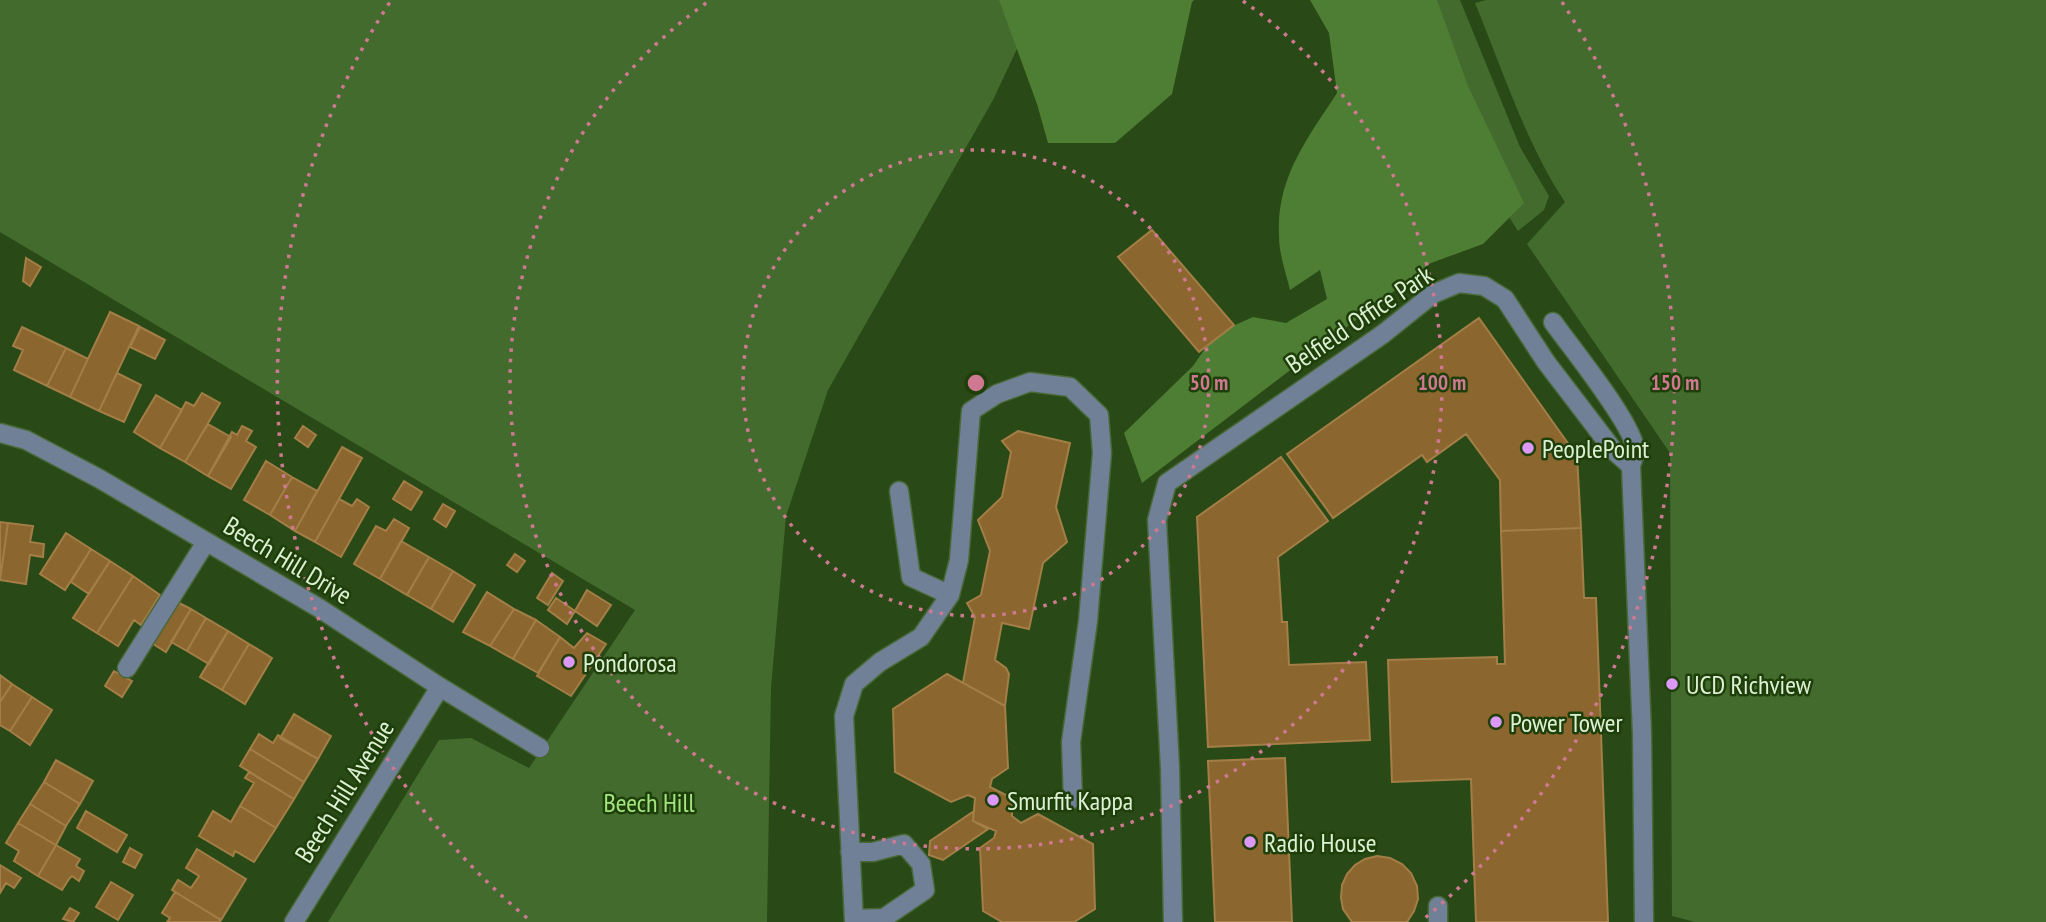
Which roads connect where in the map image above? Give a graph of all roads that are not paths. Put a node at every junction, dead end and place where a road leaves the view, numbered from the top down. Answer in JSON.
{"nodes":[{"id":1,"x":1553,"y":322,"type":"dead end"},
{"id":2,"x":0,"y":433,"type":"edge"},
{"id":3,"x":1630,"y":466,"type":"junction"},
{"id":4,"x":899,"y":491,"type":"dead end"},
{"id":5,"x":206,"y":542,"type":"junction"},
{"id":6,"x":950,"y":595,"type":"junction"},
{"id":7,"x":127,"y":668,"type":"dead end"},
{"id":8,"x":440,"y":687,"type":"junction"},
{"id":9,"x":540,"y":748,"type":"dead end"},
{"id":10,"x":1073,"y":799,"type":"dead end"},
{"id":11,"x":850,"y":852,"type":"junction"},
{"id":12,"x":854,"y":920,"type":"edge"},
{"id":13,"x":294,"y":922,"type":"edge"},
{"id":14,"x":1173,"y":922,"type":"edge"},
{"id":15,"x":1644,"y":922,"type":"edge"}],
"edges":[{"from":1,"to":3,"type":"street"},
{"from":2,"to":5,"type":"street","name":"Beech Hill Drive"},
{"from":3,"to":14,"type":"street","name":"Belfield Office Park"},
{"from":3,"to":15,"type":"street"},
{"from":4,"to":6,"type":"street"},
{"from":5,"to":7,"type":"street"},
{"from":5,"to":8,"type":"street","name":"Beech Hill Drive"},
{"from":6,"to":10,"type":"street"},
{"from":6,"to":11,"type":"street"},
{"from":8,"to":9,"type":"street","name":"Beech Hill Drive"},
{"from":8,"to":13,"type":"street","name":"Beech Hill Avenue"},
{"from":11,"to":12,"type":"street"},
{"from":11,"to":12,"type":"street"}]}
